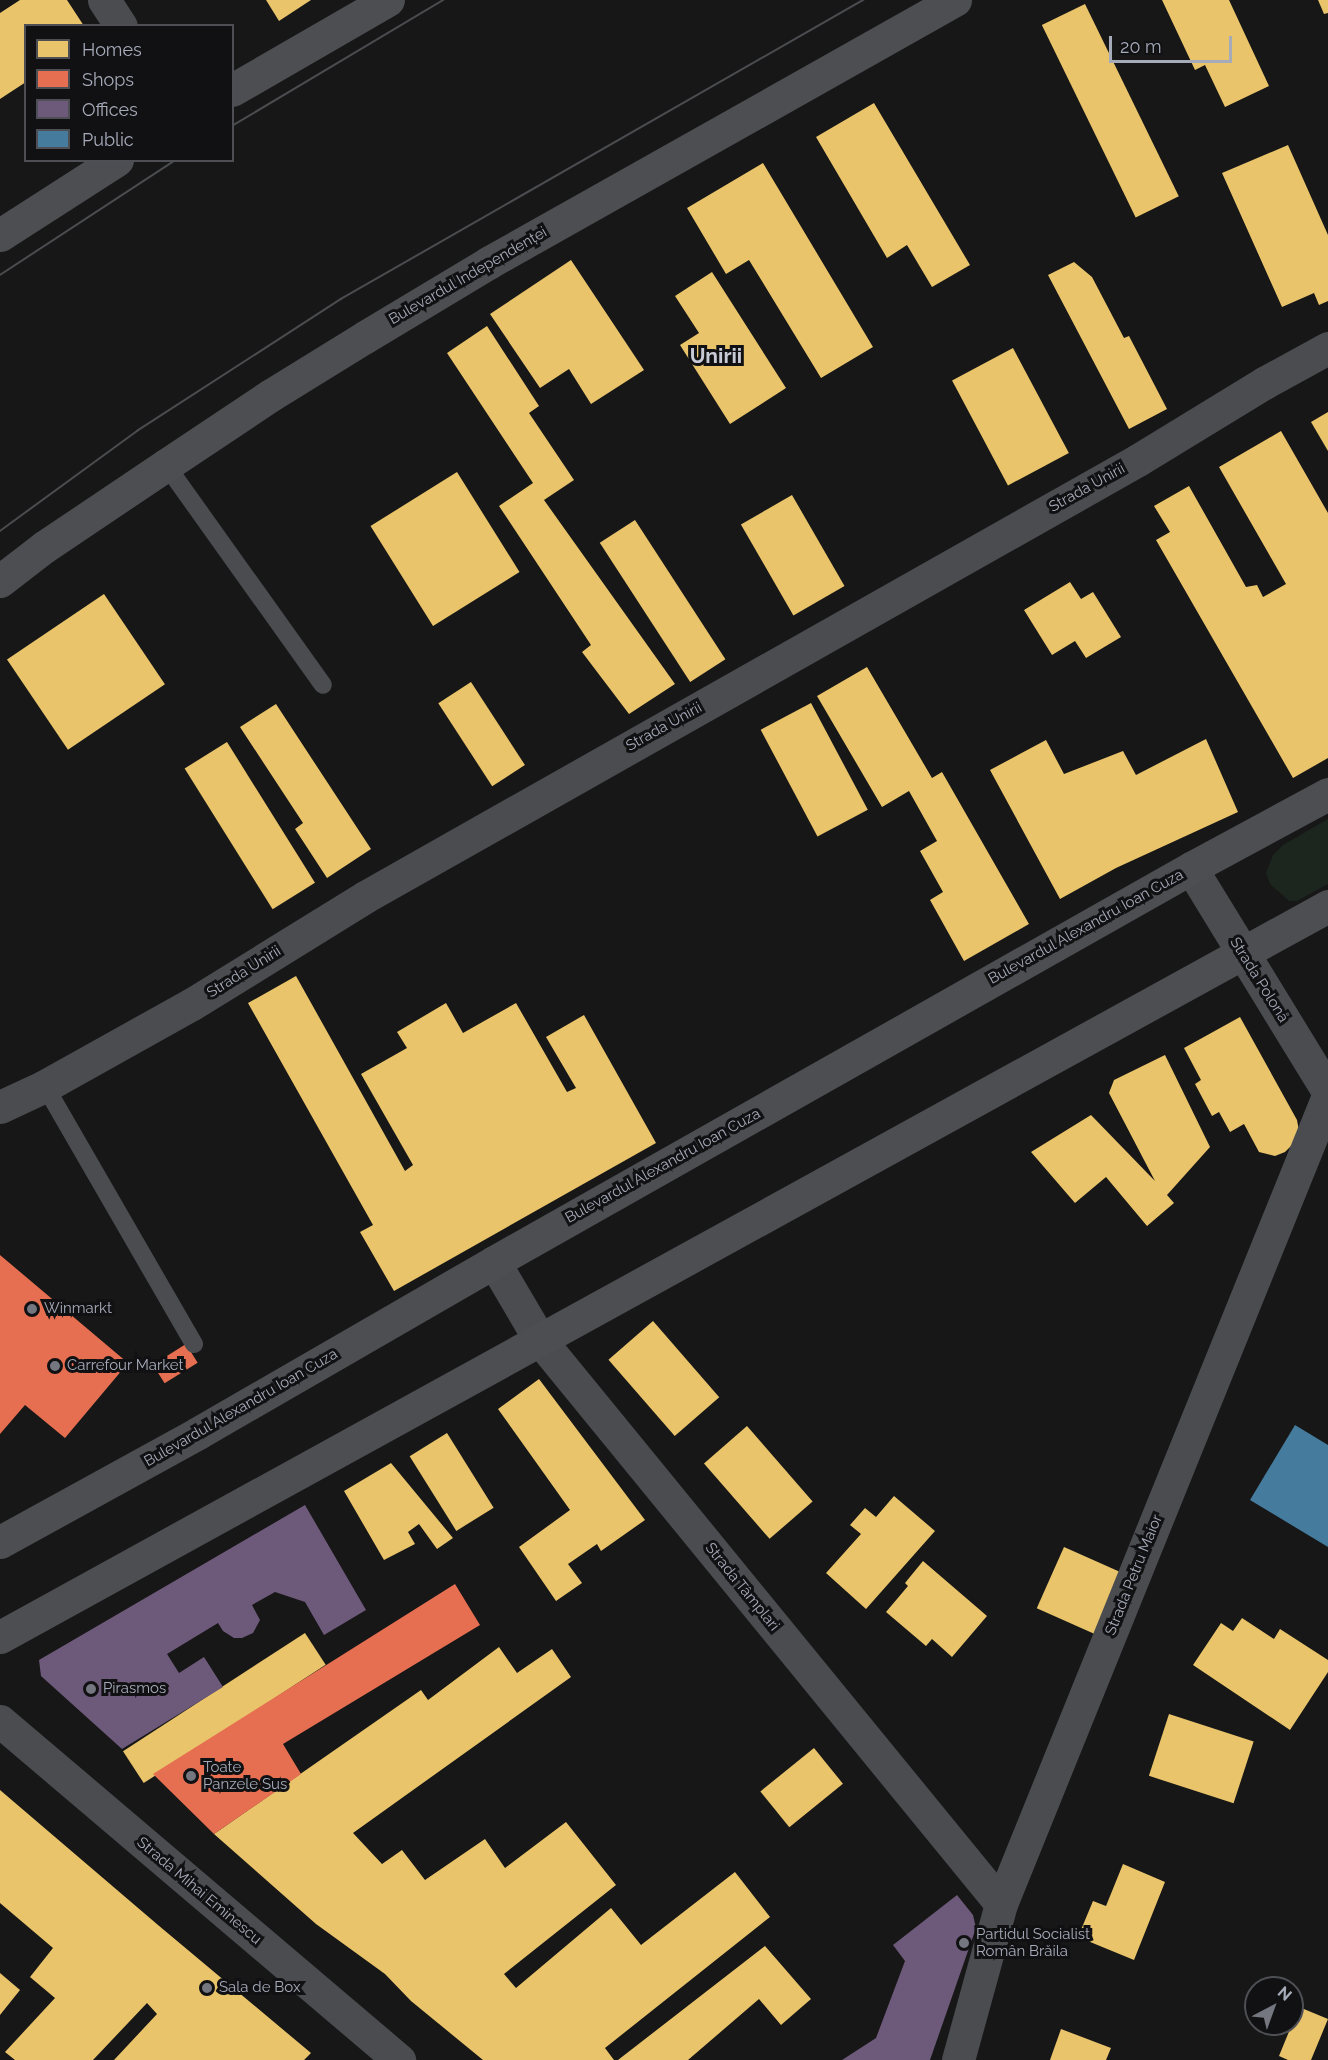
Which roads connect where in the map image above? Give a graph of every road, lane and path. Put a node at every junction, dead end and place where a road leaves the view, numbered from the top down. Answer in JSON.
{"nodes":[{"id":1,"x":104,"y":0,"type":"edge"},
{"id":2,"x":388,"y":0,"type":"edge"},
{"id":3,"x":938,"y":4,"type":"edge"},
{"id":4,"x":120,"y":24,"type":"edge"},
{"id":5,"x":234,"y":89,"type":"edge"},
{"id":6,"x":114,"y":162,"type":"edge"},
{"id":7,"x":0,"y":235,"type":"edge"},
{"id":8,"x":1328,"y":348,"type":"edge"},
{"id":9,"x":166,"y":465,"type":"junction"},
{"id":10,"x":0,"y":581,"type":"edge"},
{"id":11,"x":323,"y":685,"type":"dead end"},
{"id":12,"x":1328,"y":795,"type":"edge"},
{"id":13,"x":1191,"y":868,"type":"junction"},
{"id":14,"x":1328,"y":906,"type":"edge"},
{"id":15,"x":1242,"y":951,"type":"junction"},
{"id":16,"x":45,"y":1086,"type":"junction"},
{"id":17,"x":1328,"y":1094,"type":"edge"},
{"id":18,"x":0,"y":1107,"type":"edge"},
{"id":19,"x":494,"y":1262,"type":"junction"},
{"id":20,"x":540,"y":1340,"type":"junction"},
{"id":21,"x":194,"y":1344,"type":"dead end"},
{"id":22,"x":0,"y":1542,"type":"edge"},
{"id":23,"x":0,"y":1637,"type":"edge"},
{"id":24,"x":0,"y":1721,"type":"edge"},
{"id":25,"x":1001,"y":1904,"type":"junction"},
{"id":26,"x":399,"y":2060,"type":"edge"},
{"id":27,"x":958,"y":2060,"type":"edge"}],
"edges":[{"from":1,"to":4,"type":"street"},
{"from":2,"to":5,"type":"main road"},
{"from":3,"to":9,"type":"main road","name":"Bulevardul Independenței"},
{"from":6,"to":7,"type":"main road"},
{"from":8,"to":16,"type":"street","name":"Strada Unirii"},
{"from":9,"to":10,"type":"main road","name":"Bulevardul Independenței"},
{"from":9,"to":11,"type":"lane"},
{"from":12,"to":13,"type":"main road","name":"Bulevardul Alexandru Ioan Cuza"},
{"from":13,"to":15,"type":"street","name":"Strada Polonă"},
{"from":13,"to":19,"type":"main road","name":"Bulevardul Alexandru Ioan Cuza"},
{"from":14,"to":15,"type":"main road"},
{"from":15,"to":17,"type":"street","name":"Strada Polonă"},
{"from":15,"to":20,"type":"main road"},
{"from":16,"to":18,"type":"street","name":"Strada Unirii"},
{"from":16,"to":21,"type":"lane"},
{"from":17,"to":25,"type":"street","name":"Strada Petru Maior"},
{"from":19,"to":20,"type":"street","name":"Strada Tâmplari"},
{"from":19,"to":22,"type":"main road","name":"Bulevardul Alexandru Ioan Cuza"},
{"from":20,"to":23,"type":"main road"},
{"from":20,"to":25,"type":"street","name":"Strada Tâmplari"},
{"from":24,"to":26,"type":"street","name":"Strada Mihai Eminescu"},
{"from":25,"to":27,"type":"street","name":"Strada Petru Maior"}]}
